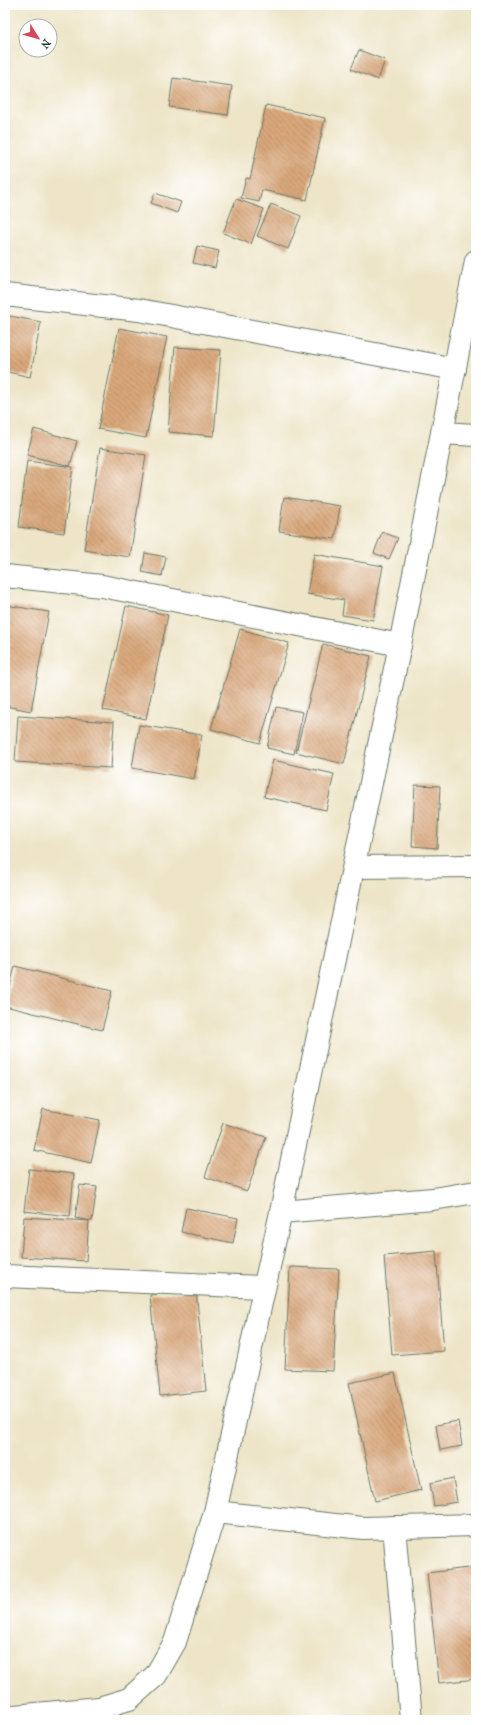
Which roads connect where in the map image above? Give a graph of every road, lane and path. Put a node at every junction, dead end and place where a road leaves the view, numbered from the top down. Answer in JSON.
{"nodes":[{"id":1,"x":476,"y":261,"type":"edge"},
{"id":2,"x":5,"y":295,"type":"edge"},
{"id":3,"x":455,"y":369,"type":"junction"},
{"id":4,"x":442,"y":433,"type":"junction"},
{"id":5,"x":476,"y":434,"type":"edge"},
{"id":6,"x":5,"y":576,"type":"edge"},
{"id":7,"x":400,"y":645,"type":"junction"},
{"id":8,"x":476,"y":866,"type":"edge"},
{"id":9,"x":354,"y":867,"type":"junction"},
{"id":10,"x":476,"y":1192,"type":"edge"},
{"id":11,"x":281,"y":1212,"type":"junction"},
{"id":12,"x":5,"y":1276,"type":"edge"},
{"id":13,"x":264,"y":1287,"type":"junction"},
{"id":14,"x":214,"y":1512,"type":"junction"},
{"id":15,"x":476,"y":1525,"type":"edge"},
{"id":16,"x":394,"y":1527,"type":"junction"},
{"id":17,"x":5,"y":1717,"type":"edge"},
{"id":18,"x":57,"y":1717,"type":"edge"},
{"id":19,"x":411,"y":1720,"type":"edge"}],
"edges":[{"from":1,"to":3,"type":"street"},
{"from":2,"to":3,"type":"street"},
{"from":3,"to":4,"type":"street"},
{"from":4,"to":5,"type":"street"},
{"from":4,"to":7,"type":"street"},
{"from":6,"to":7,"type":"street"},
{"from":7,"to":9,"type":"street"},
{"from":8,"to":9,"type":"street"},
{"from":9,"to":11,"type":"street"},
{"from":10,"to":11,"type":"street"},
{"from":11,"to":13,"type":"street"},
{"from":12,"to":13,"type":"street"},
{"from":13,"to":14,"type":"street"},
{"from":14,"to":16,"type":"street"},
{"from":14,"to":18,"type":"street"},
{"from":15,"to":16,"type":"street"},
{"from":16,"to":19,"type":"street"},
{"from":17,"to":18,"type":"street"}]}
